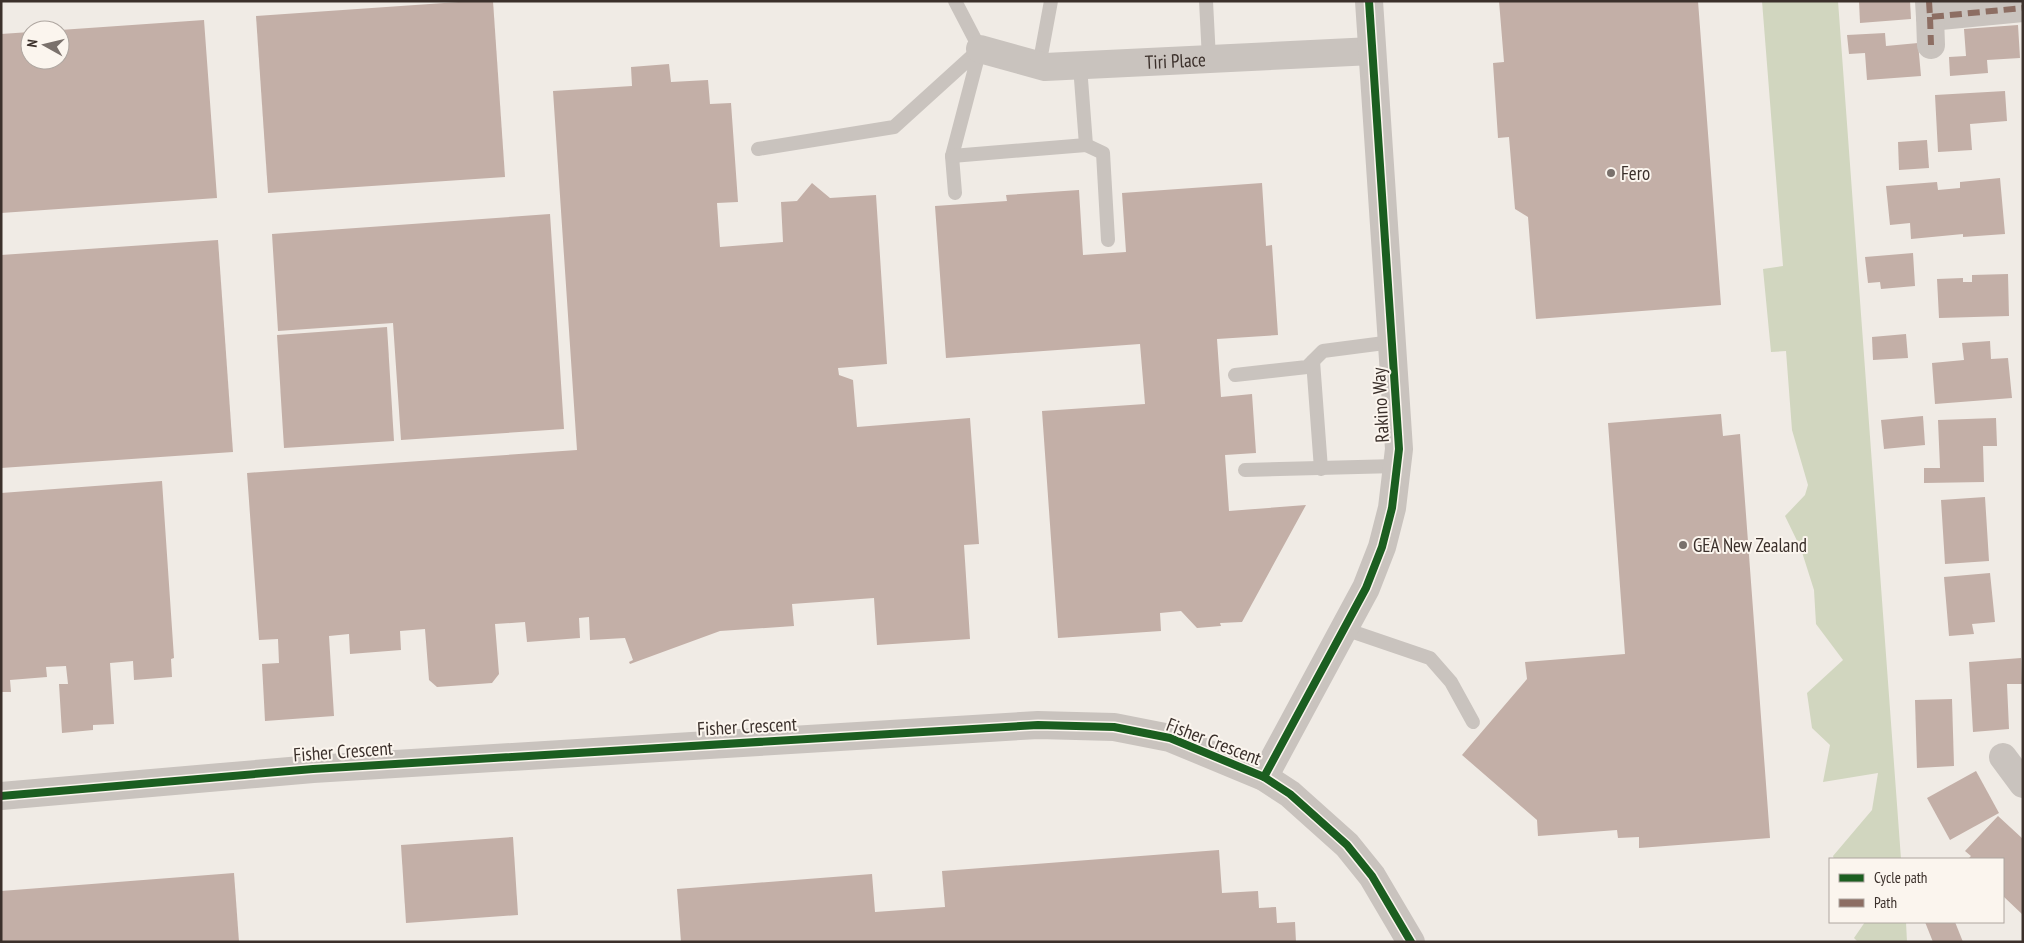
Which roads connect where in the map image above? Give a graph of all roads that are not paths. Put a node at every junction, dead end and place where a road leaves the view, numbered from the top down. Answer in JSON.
{"nodes":[{"id":1,"x":956,"y":1,"type":"edge"},
{"id":2,"x":1051,"y":1,"type":"edge"},
{"id":3,"x":1206,"y":1,"type":"edge"},
{"id":4,"x":1368,"y":1,"type":"edge"},
{"id":5,"x":2023,"y":8,"type":"edge"},
{"id":6,"x":1929,"y":9,"type":"edge"},
{"id":7,"x":1931,"y":45,"type":"dead end"},
{"id":8,"x":980,"y":49,"type":"junction"},
{"id":9,"x":1372,"y":51,"type":"junction"},
{"id":10,"x":1209,"y":59,"type":"junction"},
{"id":11,"x":1039,"y":66,"type":"junction"},
{"id":12,"x":1080,"y":66,"type":"junction"},
{"id":13,"x":1086,"y":145,"type":"junction"},
{"id":14,"x":758,"y":149,"type":"dead end"},
{"id":15,"x":952,"y":156,"type":"junction"},
{"id":16,"x":955,"y":193,"type":"dead end"},
{"id":17,"x":1108,"y":240,"type":"dead end"},
{"id":18,"x":1392,"y":342,"type":"junction"},
{"id":19,"x":1313,"y":360,"type":"junction"},
{"id":20,"x":1235,"y":375,"type":"dead end"},
{"id":21,"x":1397,"y":466,"type":"junction"},
{"id":22,"x":1321,"y":469,"type":"junction"},
{"id":23,"x":1246,"y":470,"type":"dead end"},
{"id":24,"x":1345,"y":629,"type":"junction"},
{"id":25,"x":1473,"y":722,"type":"dead end"},
{"id":26,"x":2004,"y":757,"type":"dead end"},
{"id":27,"x":1264,"y":777,"type":"junction"},
{"id":28,"x":2023,"y":784,"type":"edge"},
{"id":29,"x":1,"y":796,"type":"edge"},
{"id":30,"x":1410,"y":942,"type":"edge"}],
"edges":[{"from":1,"to":8,"type":"lane"},
{"from":2,"to":11,"type":"lane"},
{"from":3,"to":10,"type":"lane"},
{"from":4,"to":9,"type":"street","name":"Rakino Way"},
{"from":5,"to":6,"type":"street"},
{"from":6,"to":7,"type":"street"},
{"from":8,"to":11,"type":"street","name":"Tiri Place"},
{"from":8,"to":14,"type":"lane"},
{"from":8,"to":15,"type":"lane"},
{"from":9,"to":10,"type":"street","name":"Tiri Place"},
{"from":9,"to":18,"type":"street","name":"Rakino Way"},
{"from":10,"to":12,"type":"street","name":"Tiri Place"},
{"from":11,"to":12,"type":"street","name":"Tiri Place"},
{"from":12,"to":13,"type":"lane"},
{"from":13,"to":15,"type":"lane"},
{"from":13,"to":17,"type":"lane"},
{"from":15,"to":16,"type":"lane"},
{"from":18,"to":19,"type":"lane"},
{"from":18,"to":21,"type":"street","name":"Rakino Way"},
{"from":19,"to":20,"type":"lane"},
{"from":19,"to":22,"type":"lane"},
{"from":21,"to":22,"type":"lane"},
{"from":21,"to":24,"type":"street","name":"Rakino Way"},
{"from":22,"to":23,"type":"lane"},
{"from":24,"to":25,"type":"lane"},
{"from":24,"to":27,"type":"street","name":"Rakino Way"},
{"from":26,"to":28,"type":"street"},
{"from":27,"to":29,"type":"street","name":"Fisher Crescent"},
{"from":27,"to":30,"type":"street","name":"Fisher Crescent"}]}
